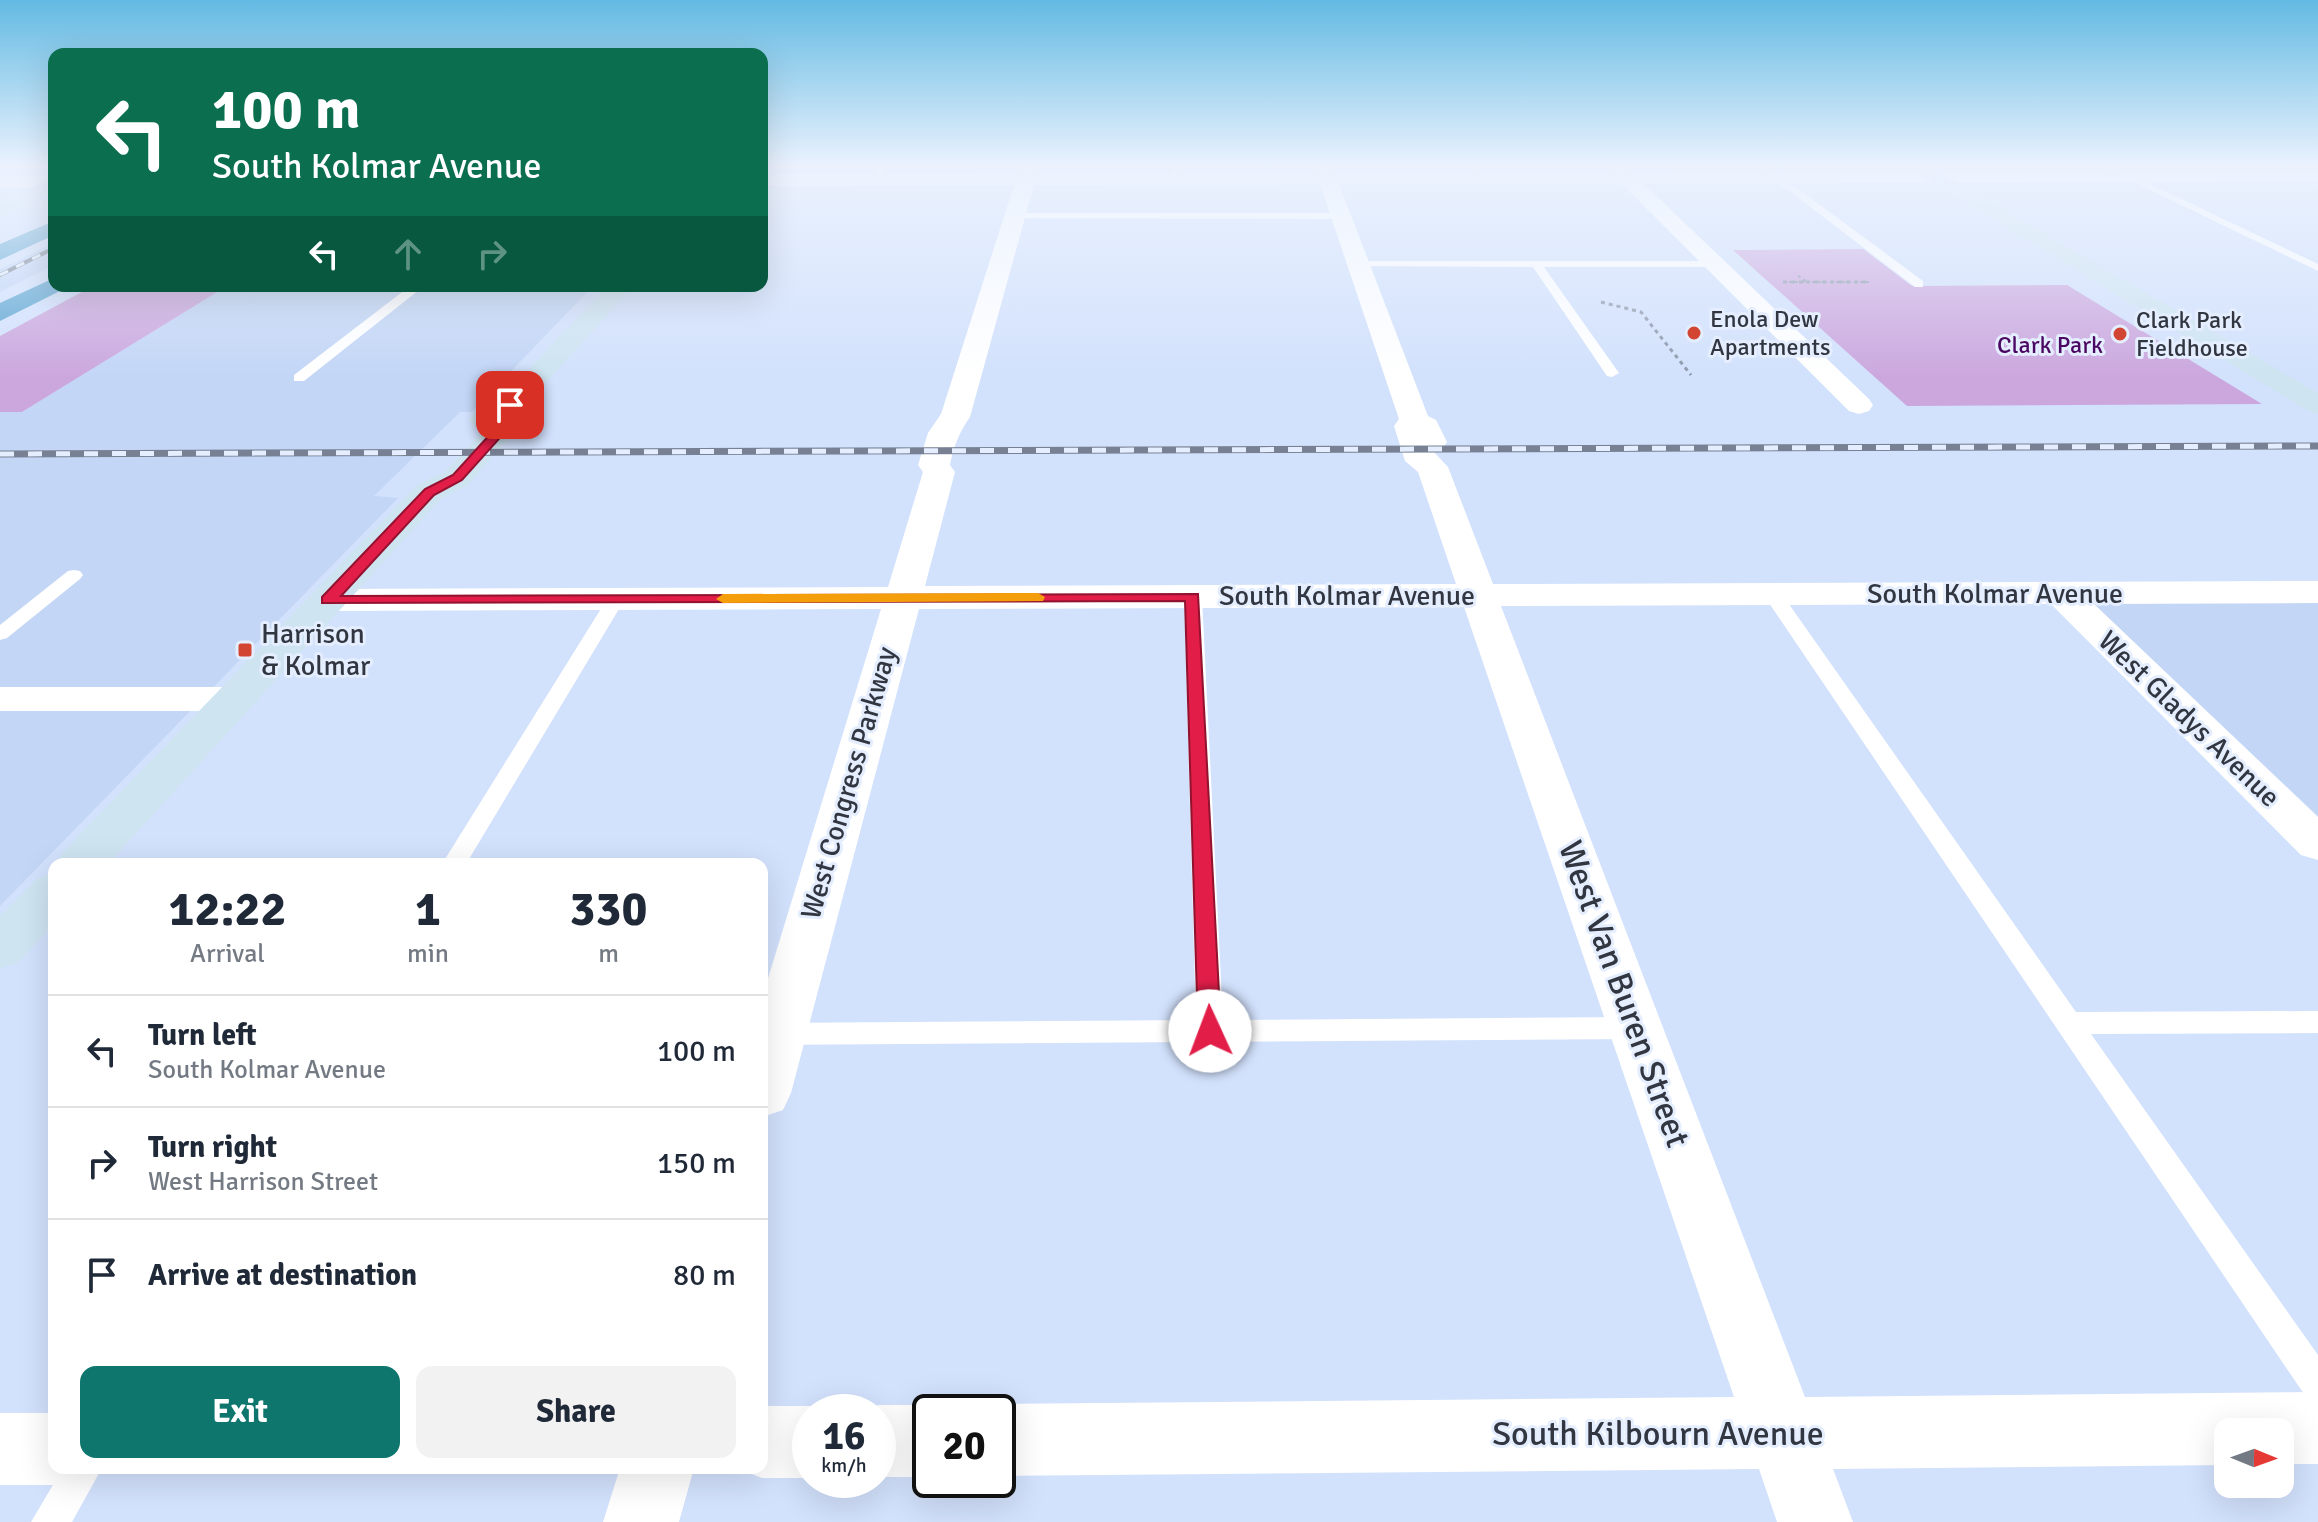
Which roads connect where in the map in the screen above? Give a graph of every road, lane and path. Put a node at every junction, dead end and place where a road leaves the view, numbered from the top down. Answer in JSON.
{"nodes":[{"id":1,"x":37,"y":235,"type":"edge"},
{"id":2,"x":1009,"y":235,"type":"edge"},
{"id":3,"x":1349,"y":235,"type":"edge"},
{"id":4,"x":1686,"y":235,"type":"edge"},
{"id":5,"x":1854,"y":235,"type":"edge"},
{"id":6,"x":2029,"y":235,"type":"edge"},
{"id":7,"x":2248,"y":235,"type":"edge"},
{"id":8,"x":0,"y":253,"type":"edge"},
{"id":9,"x":1358,"y":255,"type":"junction"},
{"id":10,"x":1536,"y":264,"type":"junction"},
{"id":11,"x":1715,"y":264,"type":"junction"},
{"id":12,"x":2318,"y":268,"type":"edge"},
{"id":13,"x":1796,"y":274,"type":"dead end"},
{"id":14,"x":1863,"y":275,"type":"dead end"},
{"id":15,"x":1779,"y":282,"type":"dead end"},
{"id":16,"x":1806,"y":282,"type":"junction"},
{"id":17,"x":1919,"y":284,"type":"dead end"},
{"id":18,"x":48,"y":288,"type":"edge"},
{"id":19,"x":410,"y":292,"type":"edge"},
{"id":20,"x":615,"y":292,"type":"edge"},
{"id":21,"x":1596,"y":296,"type":"dead end"},
{"id":22,"x":0,"y":313,"type":"edge"},
{"id":23,"x":1612,"y":373,"type":"dead end"},
{"id":24,"x":1691,"y":375,"type":"dead end"},
{"id":25,"x":299,"y":378,"type":"dead end"},
{"id":26,"x":1859,"y":405,"type":"dead end"},
{"id":27,"x":2316,"y":406,"type":"edge"},
{"id":28,"x":74,"y":575,"type":"dead end"},
{"id":29,"x":2318,"y":592,"type":"edge"},
{"id":30,"x":2061,"y":593,"type":"junction"},
{"id":31,"x":1772,"y":594,"type":"junction"},
{"id":32,"x":1479,"y":595,"type":"junction"},
{"id":33,"x":1193,"y":597,"type":"junction"},
{"id":34,"x":901,"y":598,"type":"junction"},
{"id":35,"x":616,"y":599,"type":"junction"},
{"id":36,"x":328,"y":600,"type":"junction"},
{"id":37,"x":0,"y":634,"type":"edge"},
{"id":38,"x":0,"y":699,"type":"edge"},
{"id":39,"x":235,"y":699,"type":"junction"},
{"id":40,"x":2318,"y":844,"type":"edge"},
{"id":41,"x":86,"y":858,"type":"edge"},
{"id":42,"x":458,"y":858,"type":"edge"},
{"id":43,"x":48,"y":897,"type":"edge"},
{"id":44,"x":0,"y":949,"type":"edge"},
{"id":45,"x":2318,"y":1022,"type":"edge"},
{"id":46,"x":2068,"y":1023,"type":"junction"},
{"id":47,"x":1636,"y":1028,"type":"junction"},
{"id":48,"x":1210,"y":1031,"type":"junction"},
{"id":49,"x":770,"y":1034,"type":"edge"},
{"id":50,"x":2318,"y":1385,"type":"edge"},
{"id":51,"x":2318,"y":1428,"type":"edge"},
{"id":52,"x":1783,"y":1433,"type":"junction"},
{"id":53,"x":1016,"y":1440,"type":"edge"},
{"id":54,"x":768,"y":1442,"type":"edge"},
{"id":55,"x":792,"y":1442,"type":"edge"},
{"id":56,"x":0,"y":1449,"type":"edge"},
{"id":57,"x":48,"y":1449,"type":"edge"},
{"id":58,"x":80,"y":1474,"type":"edge"},
{"id":59,"x":655,"y":1474,"type":"edge"},
{"id":60,"x":50,"y":1522,"type":"edge"},
{"id":61,"x":641,"y":1522,"type":"edge"},
{"id":62,"x":1815,"y":1522,"type":"edge"}],
"edges":[{"from":1,"to":8,"type":"highway"},
{"from":2,"to":34,"type":"street","name":"West Congress Parkway"},
{"from":3,"to":9,"type":"street","name":"West Van Buren Street"},
{"from":4,"to":11,"type":"street"},
{"from":5,"to":17,"type":"lane"},
{"from":6,"to":27,"type":"street"},
{"from":7,"to":12,"type":"lane"},
{"from":9,"to":10,"type":"lane"},
{"from":9,"to":32,"type":"street","name":"West Van Buren Street"},
{"from":10,"to":11,"type":"lane"},
{"from":10,"to":23,"type":"lane"},
{"from":11,"to":26,"type":"street"},
{"from":13,"to":16,"type":"path"},
{"from":14,"to":16,"type":"path"},
{"from":15,"to":16,"type":"path"},
{"from":18,"to":22,"type":"highway"},
{"from":19,"to":25,"type":"lane"},
{"from":20,"to":36,"type":"street"},
{"from":21,"to":24,"type":"path"},
{"from":28,"to":37,"type":"lane"},
{"from":29,"to":30,"type":"street","name":"South Kolmar Avenue"},
{"from":30,"to":31,"type":"street","name":"South Kolmar Avenue"},
{"from":30,"to":40,"type":"street","name":"West Gladys Avenue"},
{"from":31,"to":32,"type":"street","name":"South Kolmar Avenue"},
{"from":31,"to":46,"type":"lane"},
{"from":32,"to":33,"type":"street","name":"South Kolmar Avenue"},
{"from":32,"to":47,"type":"street","name":"West Van Buren Street"},
{"from":33,"to":34,"type":"street","name":"South Kolmar Avenue"},
{"from":33,"to":48,"type":"lane"},
{"from":34,"to":35,"type":"street","name":"South Kolmar Avenue"},
{"from":34,"to":49,"type":"street","name":"West Congress Parkway"},
{"from":35,"to":36,"type":"street","name":"South Kolmar Avenue"},
{"from":35,"to":42,"type":"lane"},
{"from":36,"to":39,"type":"street"},
{"from":38,"to":39,"type":"street"},
{"from":39,"to":41,"type":"street"},
{"from":43,"to":44,"type":"street"},
{"from":45,"to":46,"type":"lane"},
{"from":46,"to":50,"type":"lane"},
{"from":47,"to":48,"type":"lane"},
{"from":47,"to":52,"type":"street","name":"West Van Buren Street"},
{"from":48,"to":49,"type":"lane"},
{"from":51,"to":52,"type":"street","name":"South Kilbourn Avenue"},
{"from":52,"to":53,"type":"street","name":"South Kilbourn Avenue"},
{"from":52,"to":62,"type":"street","name":"West Van Buren Street"},
{"from":54,"to":55,"type":"street"},
{"from":56,"to":57,"type":"street"},
{"from":58,"to":60,"type":"lane"},
{"from":59,"to":61,"type":"street"}]}
